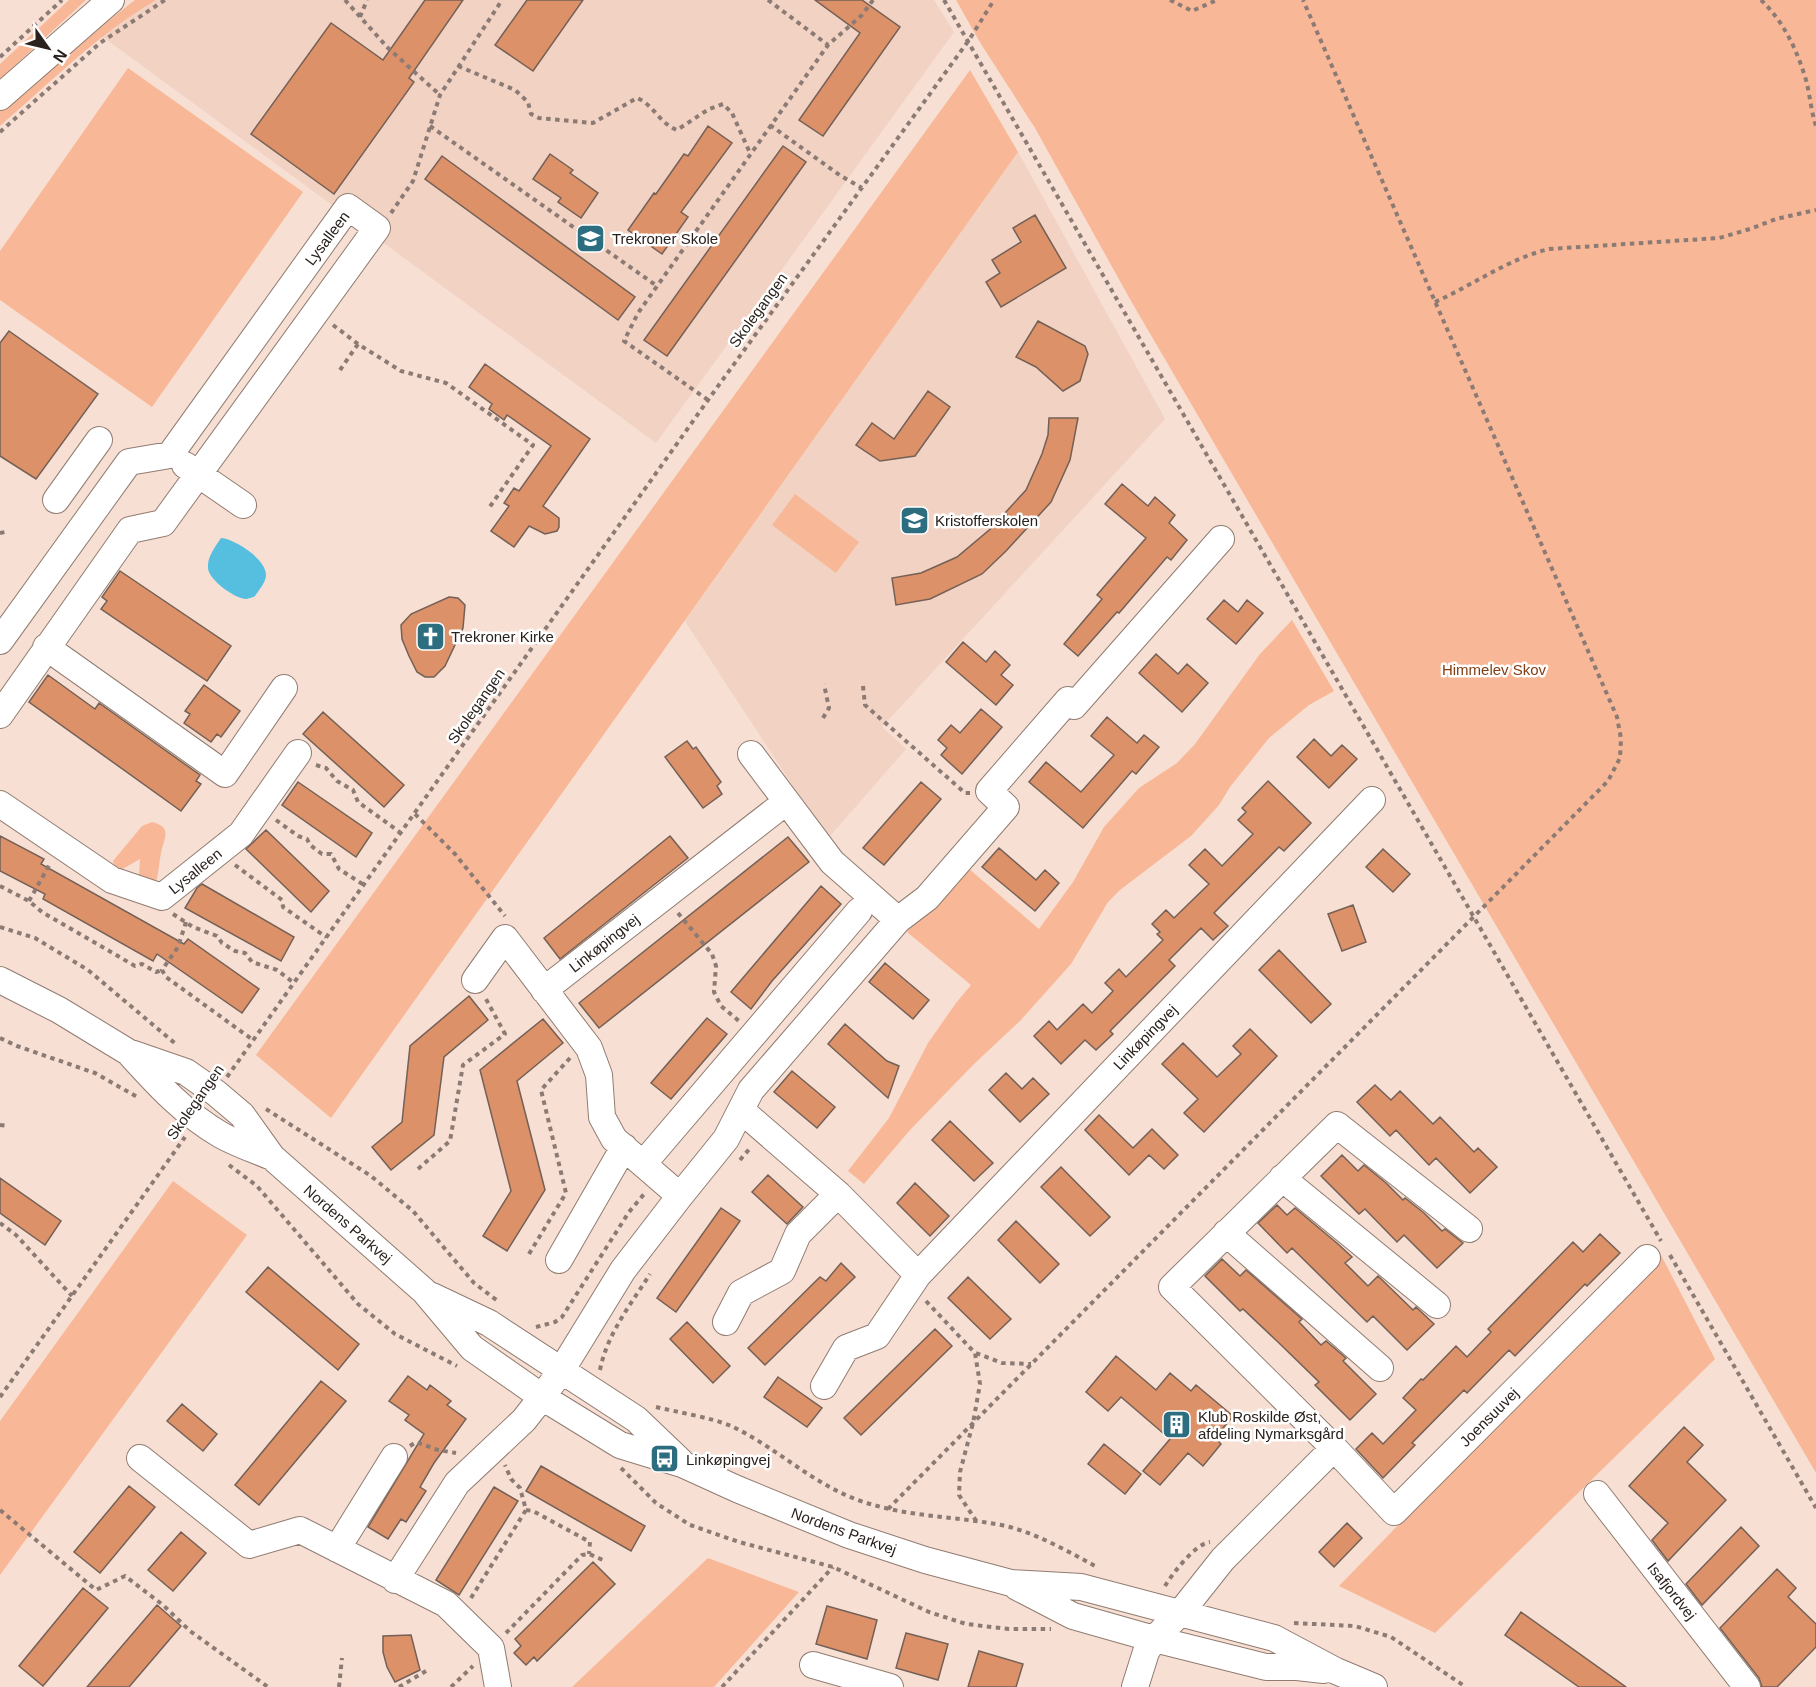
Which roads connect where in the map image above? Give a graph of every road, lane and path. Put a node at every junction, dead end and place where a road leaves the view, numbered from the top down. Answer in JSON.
{"nodes":[{"id":1,"x":62,"y":0,"type":"edge"},
{"id":2,"x":111,"y":0,"type":"edge"},
{"id":3,"x":165,"y":0,"type":"edge"},
{"id":4,"x":345,"y":0,"type":"edge"},
{"id":5,"x":367,"y":0,"type":"edge"},
{"id":6,"x":502,"y":0,"type":"edge"},
{"id":7,"x":768,"y":0,"type":"edge"},
{"id":8,"x":873,"y":0,"type":"edge"},
{"id":9,"x":944,"y":0,"type":"edge"},
{"id":10,"x":994,"y":0,"type":"edge"},
{"id":11,"x":1170,"y":0,"type":"edge"},
{"id":12,"x":1217,"y":0,"type":"edge"},
{"id":13,"x":1302,"y":0,"type":"edge"},
{"id":14,"x":1761,"y":0,"type":"edge"},
{"id":15,"x":360,"y":17,"type":"junction"},
{"id":16,"x":969,"y":40,"type":"junction"},
{"id":17,"x":828,"y":45,"type":"junction"},
{"id":18,"x":0,"y":57,"type":"edge"},
{"id":19,"x":458,"y":66,"type":"junction"},
{"id":20,"x":440,"y":94,"type":"junction"},
{"id":21,"x":0,"y":97,"type":"edge"},
{"id":22,"x":770,"y":125,"type":"junction"},
{"id":23,"x":430,"y":126,"type":"junction"},
{"id":24,"x":1816,"y":126,"type":"edge"},
{"id":25,"x":0,"y":132,"type":"edge"},
{"id":26,"x":750,"y":153,"type":"junction"},
{"id":27,"x":862,"y":188,"type":"junction"},
{"id":28,"x":1816,"y":210,"type":"edge"},
{"id":29,"x":376,"y":228,"type":"junction"},
{"id":30,"x":657,"y":286,"type":"junction"},
{"id":31,"x":1435,"y":302,"type":"junction"},
{"id":32,"x":316,"y":312,"type":"junction"},
{"id":33,"x":358,"y":344,"type":"junction"},
{"id":34,"x":340,"y":370,"type":"dead end"},
{"id":35,"x":708,"y":400,"type":"junction"},
{"id":36,"x":99,"y":440,"type":"dead end"},
{"id":37,"x":170,"y":454,"type":"junction"},
{"id":38,"x":199,"y":474,"type":"junction"},
{"id":39,"x":56,"y":500,"type":"dead end"},
{"id":40,"x":243,"y":506,"type":"dead end"},
{"id":41,"x":489,"y":508,"type":"dead end"},
{"id":42,"x":1221,"y":539,"type":"dead end"},
{"id":43,"x":0,"y":641,"type":"edge"},
{"id":44,"x":46,"y":647,"type":"junction"},
{"id":45,"x":824,"y":684,"type":"dead end"},
{"id":46,"x":863,"y":686,"type":"dead end"},
{"id":47,"x":284,"y":688,"type":"dead end"},
{"id":48,"x":0,"y":715,"type":"edge"},
{"id":49,"x":824,"y":718,"type":"dead end"},
{"id":50,"x":298,"y":753,"type":"joint"},
{"id":51,"x":751,"y":754,"type":"dead end"},
{"id":52,"x":989,"y":791,"type":"junction"},
{"id":53,"x":1372,"y":800,"type":"dead end"},
{"id":54,"x":263,"y":802,"type":"junction"},
{"id":55,"x":786,"y":802,"type":"junction"},
{"id":56,"x":0,"y":804,"type":"edge"},
{"id":57,"x":401,"y":833,"type":"junction"},
{"id":58,"x":60,"y":845,"type":"junction"},
{"id":59,"x":217,"y":853,"type":"junction"},
{"id":60,"x":364,"y":885,"type":"junction"},
{"id":61,"x":0,"y":886,"type":"edge"},
{"id":62,"x":665,"y":896,"type":"junction"},
{"id":63,"x":162,"y":897,"type":"junction"},
{"id":64,"x":29,"y":901,"type":"junction"},
{"id":65,"x":859,"y":911,"type":"dead end"},
{"id":66,"x":1472,"y":917,"type":"junction"},
{"id":67,"x":898,"y":920,"type":"junction"},
{"id":68,"x":186,"y":922,"type":"junction"},
{"id":69,"x":0,"y":927,"type":"edge"},
{"id":70,"x":326,"y":938,"type":"junction"},
{"id":71,"x":162,"y":970,"type":"junction"},
{"id":72,"x":0,"y":980,"type":"edge"},
{"id":73,"x":475,"y":980,"type":"joint"},
{"id":74,"x":294,"y":983,"type":"junction"},
{"id":75,"x":544,"y":990,"type":"junction"},
{"id":76,"x":755,"y":1034,"type":"junction"},
{"id":77,"x":253,"y":1040,"type":"junction"},
{"id":78,"x":178,"y":1045,"type":"dead end"},
{"id":79,"x":128,"y":1052,"type":"junction"},
{"id":80,"x":573,"y":1054,"type":"dead end"},
{"id":81,"x":216,"y":1093,"type":"junction"},
{"id":82,"x":263,"y":1107,"type":"dead end"},
{"id":83,"x":741,"y":1110,"type":"junction"},
{"id":84,"x":197,"y":1120,"type":"junction"},
{"id":85,"x":0,"y":1125,"type":"edge"},
{"id":86,"x":8,"y":1126,"type":"dead end"},
{"id":87,"x":765,"y":1131,"type":"junction"},
{"id":88,"x":624,"y":1147,"type":"junction"},
{"id":89,"x":272,"y":1157,"type":"junction"},
{"id":90,"x":738,"y":1162,"type":"dead end"},
{"id":91,"x":418,"y":1169,"type":"dead end"},
{"id":92,"x":651,"y":1170,"type":"junction"},
{"id":93,"x":1282,"y":1178,"type":"junction"},
{"id":94,"x":838,"y":1194,"type":"junction"},
{"id":95,"x":680,"y":1196,"type":"junction"},
{"id":96,"x":0,"y":1223,"type":"edge"},
{"id":97,"x":1469,"y":1229,"type":"dead end"},
{"id":98,"x":1226,"y":1233,"type":"junction"},
{"id":99,"x":1660,"y":1252,"type":"junction"},
{"id":100,"x":528,"y":1254,"type":"dead end"},
{"id":101,"x":558,"y":1260,"type":"dead end"},
{"id":102,"x":654,"y":1268,"type":"dead end"},
{"id":103,"x":918,"y":1275,"type":"junction"},
{"id":104,"x":424,"y":1292,"type":"junction"},
{"id":105,"x":72,"y":1296,"type":"junction"},
{"id":106,"x":1437,"y":1305,"type":"dead end"},
{"id":107,"x":507,"y":1308,"type":"dead end"},
{"id":108,"x":726,"y":1322,"type":"dead end"},
{"id":109,"x":542,"y":1335,"type":"dead end"},
{"id":110,"x":975,"y":1353,"type":"junction"},
{"id":111,"x":1031,"y":1364,"type":"junction"},
{"id":112,"x":1380,"y":1368,"type":"dead end"},
{"id":113,"x":561,"y":1371,"type":"junction"},
{"id":114,"x":599,"y":1376,"type":"dead end"},
{"id":115,"x":824,"y":1386,"type":"dead end"},
{"id":116,"x":0,"y":1397,"type":"edge"},
{"id":117,"x":542,"y":1397,"type":"junction"},
{"id":118,"x":650,"y":1406,"type":"dead end"},
{"id":119,"x":974,"y":1422,"type":"junction"},
{"id":120,"x":1334,"y":1448,"type":"junction"},
{"id":121,"x":394,"y":1457,"type":"joint"},
{"id":122,"x":513,"y":1457,"type":"dead end"},
{"id":123,"x":140,"y":1458,"type":"dead end"},
{"id":124,"x":682,"y":1464,"type":"junction"},
{"id":125,"x":495,"y":1465,"type":"junction"},
{"id":126,"x":1597,"y":1494,"type":"dead end"},
{"id":127,"x":1816,"y":1508,"type":"edge"},
{"id":128,"x":888,"y":1509,"type":"junction"},
{"id":129,"x":0,"y":1510,"type":"edge"},
{"id":130,"x":526,"y":1510,"type":"junction"},
{"id":131,"x":977,"y":1522,"type":"junction"},
{"id":132,"x":337,"y":1549,"type":"junction"},
{"id":133,"x":589,"y":1554,"type":"junction"},
{"id":134,"x":603,"y":1560,"type":"dead end"},
{"id":135,"x":833,"y":1567,"type":"dead end"},
{"id":136,"x":1102,"y":1570,"type":"dead end"},
{"id":137,"x":395,"y":1580,"type":"junction"},
{"id":138,"x":1011,"y":1583,"type":"junction"},
{"id":139,"x":1181,"y":1612,"type":"junction"},
{"id":140,"x":460,"y":1617,"type":"junction"},
{"id":141,"x":1283,"y":1622,"type":"dead end"},
{"id":142,"x":1154,"y":1640,"type":"junction"},
{"id":143,"x":491,"y":1647,"type":"junction"},
{"id":144,"x":342,"y":1658,"type":"dead end"},
{"id":145,"x":813,"y":1665,"type":"dead end"},
{"id":146,"x":426,"y":1671,"type":"dead end"},
{"id":147,"x":1336,"y":1671,"type":"junction"},
{"id":148,"x":268,"y":1687,"type":"edge"},
{"id":149,"x":339,"y":1687,"type":"edge"},
{"id":150,"x":399,"y":1687,"type":"edge"},
{"id":151,"x":451,"y":1687,"type":"edge"},
{"id":152,"x":498,"y":1687,"type":"edge"},
{"id":153,"x":722,"y":1687,"type":"edge"},
{"id":154,"x":890,"y":1687,"type":"edge"},
{"id":155,"x":1135,"y":1687,"type":"edge"},
{"id":156,"x":1374,"y":1687,"type":"edge"},
{"id":157,"x":1466,"y":1687,"type":"edge"},
{"id":158,"x":1748,"y":1687,"type":"edge"}],
"edges":[{"from":1,"to":18,"type":"path"},
{"from":2,"to":21,"type":"street"},
{"from":3,"to":25,"type":"path"},
{"from":4,"to":15,"type":"path"},
{"from":5,"to":15,"type":"path"},
{"from":6,"to":19,"type":"path"},
{"from":7,"to":17,"type":"path"},
{"from":8,"to":17,"type":"path"},
{"from":9,"to":16,"type":"path"},
{"from":10,"to":16,"type":"path","name":"Skolegangen"},
{"from":11,"to":12,"type":"path"},
{"from":13,"to":31,"type":"path"},
{"from":14,"to":24,"type":"path"},
{"from":15,"to":20,"type":"path"},
{"from":16,"to":27,"type":"path","name":"Skolegangen"},
{"from":16,"to":66,"type":"path"},
{"from":17,"to":22,"type":"path"},
{"from":19,"to":20,"type":"path"},
{"from":19,"to":26,"type":"path"},
{"from":20,"to":23,"type":"path"},
{"from":22,"to":26,"type":"path"},
{"from":22,"to":27,"type":"path"},
{"from":23,"to":29,"type":"path"},
{"from":23,"to":30,"type":"path"},
{"from":26,"to":30,"type":"path"},
{"from":27,"to":35,"type":"path","name":"Skolegangen"},
{"from":28,"to":31,"type":"path"},
{"from":29,"to":32,"type":"street"},
{"from":29,"to":37,"type":"street","name":"Lysalleen"},
{"from":30,"to":35,"type":"path"},
{"from":31,"to":66,"type":"path"},
{"from":32,"to":33,"type":"path"},
{"from":32,"to":38,"type":"street"},
{"from":33,"to":34,"type":"path"},
{"from":33,"to":41,"type":"path"},
{"from":35,"to":57,"type":"path","name":"Skolegangen"},
{"from":36,"to":39,"type":"street"},
{"from":37,"to":38,"type":"street"},
{"from":37,"to":43,"type":"street"},
{"from":38,"to":40,"type":"street"},
{"from":38,"to":44,"type":"street"},
{"from":42,"to":52,"type":"street"},
{"from":44,"to":47,"type":"street"},
{"from":44,"to":48,"type":"street"},
{"from":45,"to":49,"type":"path"},
{"from":46,"to":52,"type":"path"},
{"from":50,"to":54,"type":"street","name":"Lysalleen"},
{"from":50,"to":57,"type":"path"},
{"from":51,"to":55,"type":"street"},
{"from":52,"to":67,"type":"street"},
{"from":53,"to":103,"type":"street","name":"Linkøpingvej"},
{"from":54,"to":59,"type":"street","name":"Lysalleen"},
{"from":54,"to":60,"type":"path"},
{"from":55,"to":62,"type":"street","name":"Linkøpingvej"},
{"from":55,"to":67,"type":"street"},
{"from":56,"to":58,"type":"street","name":"Lysalleen"},
{"from":57,"to":60,"type":"path","name":"Skolegangen"},
{"from":58,"to":63,"type":"street","name":"Lysalleen"},
{"from":58,"to":64,"type":"path"},
{"from":59,"to":63,"type":"street","name":"Lysalleen"},
{"from":59,"to":70,"type":"path"},
{"from":60,"to":70,"type":"path","name":"Skolegangen"},
{"from":61,"to":64,"type":"path"},
{"from":62,"to":75,"type":"street","name":"Linkøpingvej"},
{"from":62,"to":76,"type":"path"},
{"from":63,"to":68,"type":"path"},
{"from":64,"to":71,"type":"path"},
{"from":65,"to":76,"type":"street"},
{"from":66,"to":99,"type":"path"},
{"from":66,"to":111,"type":"path"},
{"from":67,"to":83,"type":"street"},
{"from":68,"to":71,"type":"path"},
{"from":68,"to":74,"type":"path"},
{"from":69,"to":78,"type":"path"},
{"from":70,"to":74,"type":"path","name":"Skolegangen"},
{"from":71,"to":77,"type":"path"},
{"from":72,"to":79,"type":"street","name":"Nordens Parkvej"},
{"from":73,"to":75,"type":"street"},
{"from":73,"to":91,"type":"path"},
{"from":74,"to":77,"type":"path","name":"Skolegangen"},
{"from":75,"to":88,"type":"street"},
{"from":76,"to":92,"type":"street"},
{"from":77,"to":81,"type":"path","name":"Skolegangen"},
{"from":79,"to":81,"type":"street","name":"Nordens Parkvej"},
{"from":79,"to":84,"type":"street","name":"Nordens Parkvej"},
{"from":80,"to":100,"type":"path"},
{"from":81,"to":89,"type":"street","name":"Nordens Parkvej"},
{"from":82,"to":107,"type":"path"},
{"from":83,"to":87,"type":"street"},
{"from":83,"to":95,"type":"street"},
{"from":84,"to":89,"type":"street","name":"Nordens Parkvej"},
{"from":84,"to":105,"type":"path","name":"Skolegangen"},
{"from":85,"to":86,"type":"path"},
{"from":87,"to":90,"type":"path"},
{"from":87,"to":94,"type":"street"},
{"from":88,"to":92,"type":"street"},
{"from":88,"to":101,"type":"street"},
{"from":89,"to":104,"type":"street","name":"Nordens Parkvej"},
{"from":92,"to":95,"type":"street"},
{"from":92,"to":109,"type":"path"},
{"from":93,"to":97,"type":"street","name":"Joensuuvej"},
{"from":93,"to":98,"type":"street","name":"Joensuuvej"},
{"from":93,"to":106,"type":"street"},
{"from":94,"to":103,"type":"street"},
{"from":94,"to":108,"type":"street"},
{"from":95,"to":113,"type":"street"},
{"from":96,"to":105,"type":"path"},
{"from":98,"to":112,"type":"street"},
{"from":98,"to":120,"type":"street","name":"Joensuuvej"},
{"from":99,"to":120,"type":"street","name":"Joensuuvej"},
{"from":99,"to":127,"type":"path"},
{"from":102,"to":114,"type":"path"},
{"from":103,"to":110,"type":"path"},
{"from":103,"to":115,"type":"street","name":"Linkøpingvej"},
{"from":104,"to":113,"type":"street","name":"Nordens Parkvej"},
{"from":104,"to":117,"type":"street","name":"Nordens Parkvej"},
{"from":105,"to":116,"type":"path","name":"Skolegangen"},
{"from":110,"to":111,"type":"path"},
{"from":110,"to":119,"type":"path"},
{"from":111,"to":119,"type":"path"},
{"from":113,"to":117,"type":"street"},
{"from":113,"to":124,"type":"street","name":"Nordens Parkvej"},
{"from":117,"to":124,"type":"street","name":"Nordens Parkvej"},
{"from":117,"to":125,"type":"street"},
{"from":118,"to":128,"type":"path"},
{"from":119,"to":128,"type":"path"},
{"from":119,"to":131,"type":"path"},
{"from":120,"to":139,"type":"street"},
{"from":121,"to":125,"type":"path"},
{"from":121,"to":132,"type":"street"},
{"from":122,"to":125,"type":"path"},
{"from":123,"to":132,"type":"street"},
{"from":124,"to":138,"type":"street","name":"Nordens Parkvej"},
{"from":125,"to":130,"type":"path"},
{"from":125,"to":137,"type":"street"},
{"from":126,"to":158,"type":"street","name":"Isafjordvej"},
{"from":128,"to":131,"type":"path"},
{"from":129,"to":148,"type":"path"},
{"from":130,"to":133,"type":"path"},
{"from":130,"to":140,"type":"path"},
{"from":131,"to":136,"type":"path"},
{"from":132,"to":137,"type":"street"},
{"from":133,"to":134,"type":"path"},
{"from":133,"to":143,"type":"path"},
{"from":135,"to":153,"type":"path"},
{"from":137,"to":140,"type":"street"},
{"from":138,"to":139,"type":"street","name":"Nordens Parkvej"},
{"from":138,"to":142,"type":"street","name":"Nordens Parkvej"},
{"from":139,"to":142,"type":"street"},
{"from":139,"to":147,"type":"street","name":"Nordens Parkvej"},
{"from":140,"to":143,"type":"street"},
{"from":141,"to":157,"type":"path"},
{"from":142,"to":147,"type":"street","name":"Nordens Parkvej"},
{"from":142,"to":155,"type":"street"},
{"from":143,"to":151,"type":"path"},
{"from":143,"to":152,"type":"street"},
{"from":144,"to":149,"type":"path"},
{"from":145,"to":154,"type":"street"},
{"from":146,"to":150,"type":"path"},
{"from":147,"to":156,"type":"street","name":"Nordens Parkvej"}]}
